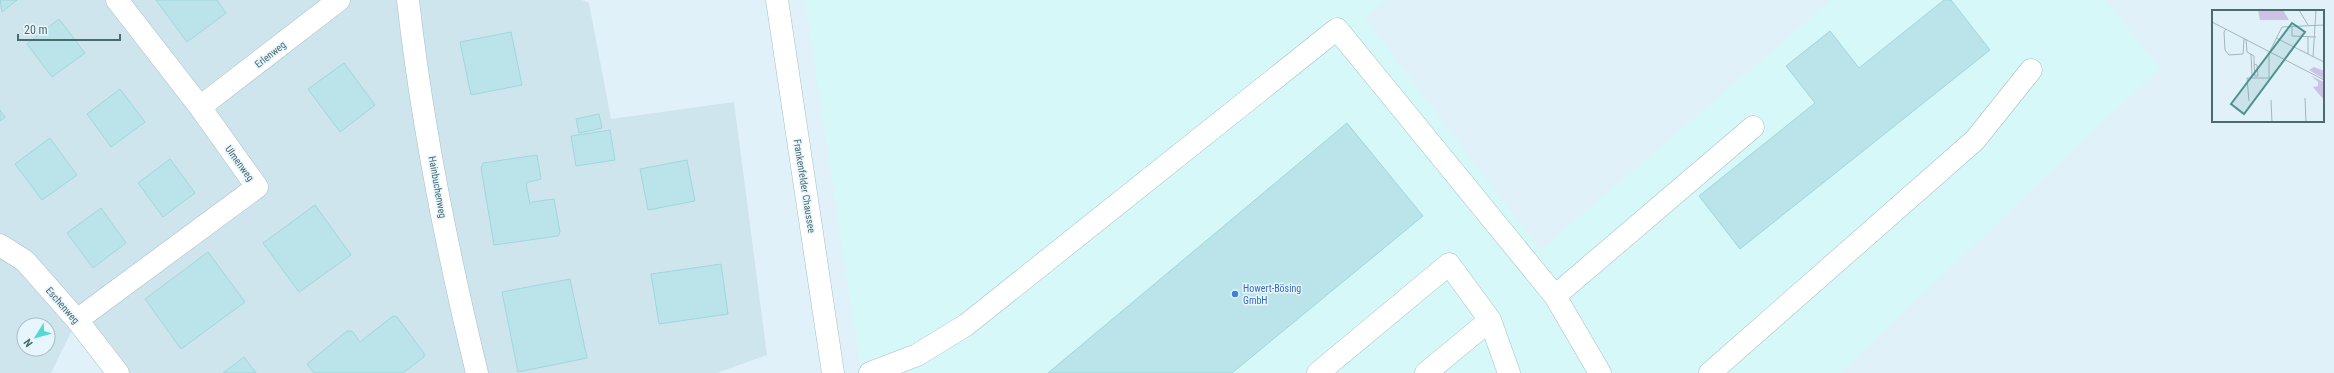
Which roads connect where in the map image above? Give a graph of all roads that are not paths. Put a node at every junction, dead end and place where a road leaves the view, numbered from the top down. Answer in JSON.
{"nodes":[{"id":1,"x":117,"y":0,"type":"edge"},
{"id":2,"x":339,"y":0,"type":"edge"},
{"id":3,"x":408,"y":0,"type":"edge"},
{"id":4,"x":777,"y":0,"type":"edge"},
{"id":5,"x":2031,"y":70,"type":"dead end"},
{"id":6,"x":200,"y":108,"type":"junction"},
{"id":7,"x":1753,"y":127,"type":"dead end"},
{"id":8,"x":0,"y":245,"type":"edge"},
{"id":9,"x":1555,"y":296,"type":"junction"},
{"id":10,"x":77,"y":320,"type":"junction"},
{"id":11,"x":1490,"y":320,"type":"junction"},
{"id":12,"x":118,"y":373,"type":"edge"},
{"id":13,"x":477,"y":373,"type":"edge"},
{"id":14,"x":833,"y":373,"type":"edge"},
{"id":15,"x":870,"y":373,"type":"edge"},
{"id":16,"x":1318,"y":373,"type":"edge"},
{"id":17,"x":1426,"y":373,"type":"edge"},
{"id":18,"x":1508,"y":373,"type":"edge"},
{"id":19,"x":1600,"y":373,"type":"edge"},
{"id":20,"x":1710,"y":373,"type":"edge"}],
"edges":[{"from":1,"to":6,"type":"street","name":"Ulmenweg"},
{"from":2,"to":6,"type":"street","name":"Erlenweg"},
{"from":3,"to":13,"type":"street","name":"Hainbuchenweg"},
{"from":4,"to":14,"type":"street","name":"Frankenfelder Chaussee"},
{"from":5,"to":20,"type":"street"},
{"from":6,"to":10,"type":"street","name":"Ulmenweg"},
{"from":7,"to":9,"type":"street"},
{"from":8,"to":10,"type":"street","name":"Eschenweg"},
{"from":9,"to":15,"type":"street"},
{"from":9,"to":19,"type":"street"},
{"from":10,"to":12,"type":"street","name":"Eschenweg"},
{"from":11,"to":16,"type":"street"},
{"from":11,"to":17,"type":"street"},
{"from":11,"to":18,"type":"street"}]}
